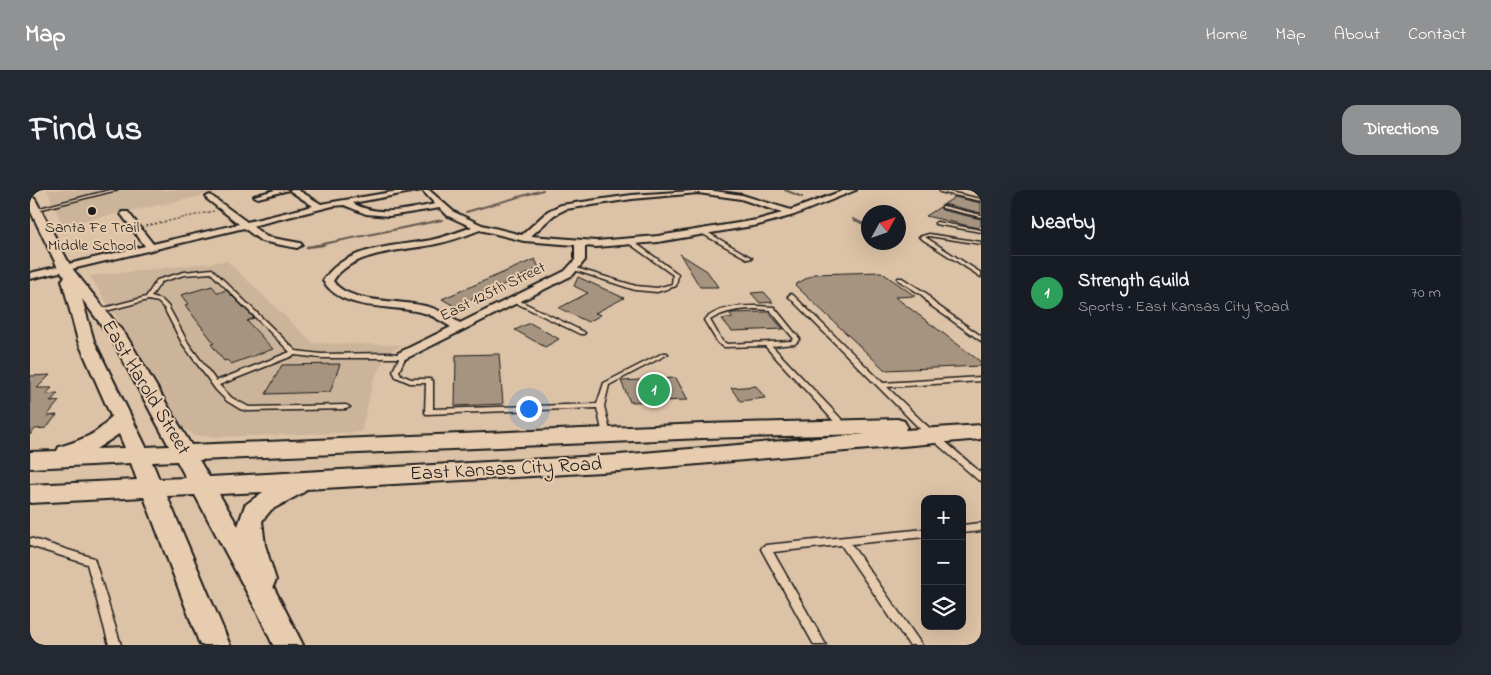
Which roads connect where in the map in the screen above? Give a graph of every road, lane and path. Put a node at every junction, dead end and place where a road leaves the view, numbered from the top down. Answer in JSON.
{"nodes":[{"id":1,"x":115,"y":190,"type":"edge"},
{"id":2,"x":285,"y":190,"type":"edge"},
{"id":3,"x":293,"y":190,"type":"edge"},
{"id":4,"x":418,"y":190,"type":"edge"},
{"id":5,"x":426,"y":190,"type":"edge"},
{"id":6,"x":623,"y":191,"type":"dead end"},
{"id":7,"x":714,"y":191,"type":"edge"},
{"id":8,"x":845,"y":191,"type":"edge"},
{"id":9,"x":941,"y":191,"type":"dead end"},
{"id":10,"x":379,"y":192,"type":"edge"},
{"id":11,"x":258,"y":196,"type":"dead end"},
{"id":12,"x":210,"y":197,"type":"dead end"},
{"id":13,"x":632,"y":197,"type":"junction"},
{"id":14,"x":981,"y":200,"type":"edge"},
{"id":15,"x":345,"y":202,"type":"junction"},
{"id":16,"x":441,"y":205,"type":"junction"},
{"id":17,"x":31,"y":206,"type":"edge"},
{"id":18,"x":320,"y":207,"type":"junction"},
{"id":19,"x":943,"y":207,"type":"dead end"},
{"id":20,"x":225,"y":209,"type":"junction"},
{"id":21,"x":791,"y":213,"type":"junction"},
{"id":22,"x":125,"y":214,"type":"dead end"},
{"id":23,"x":981,"y":216,"type":"edge"},
{"id":24,"x":937,"y":223,"type":"dead end"},
{"id":25,"x":246,"y":225,"type":"junction"},
{"id":26,"x":479,"y":227,"type":"junction"},
{"id":27,"x":136,"y":228,"type":"junction"},
{"id":28,"x":981,"y":231,"type":"edge"},
{"id":29,"x":703,"y":232,"type":"junction"},
{"id":30,"x":524,"y":238,"type":"junction"},
{"id":31,"x":632,"y":243,"type":"junction"},
{"id":32,"x":981,"y":243,"type":"edge"},
{"id":33,"x":580,"y":244,"type":"junction"},
{"id":34,"x":297,"y":246,"type":"dead end"},
{"id":35,"x":151,"y":248,"type":"junction"},
{"id":36,"x":750,"y":258,"type":"dead end"},
{"id":37,"x":65,"y":268,"type":"junction"},
{"id":38,"x":574,"y":269,"type":"junction"},
{"id":39,"x":981,"y":275,"type":"edge"},
{"id":40,"x":30,"y":276,"type":"edge"},
{"id":41,"x":900,"y":279,"type":"dead end"},
{"id":42,"x":791,"y":296,"type":"dead end"},
{"id":43,"x":148,"y":298,"type":"junction"},
{"id":44,"x":514,"y":300,"type":"junction"},
{"id":45,"x":98,"y":311,"type":"junction"},
{"id":46,"x":458,"y":327,"type":"junction"},
{"id":47,"x":582,"y":333,"type":"dead end"},
{"id":48,"x":981,"y":339,"type":"edge"},
{"id":49,"x":767,"y":344,"type":"junction"},
{"id":50,"x":294,"y":353,"type":"junction"},
{"id":51,"x":665,"y":354,"type":"dead end"},
{"id":52,"x":403,"y":356,"type":"junction"},
{"id":53,"x":981,"y":379,"type":"edge"},
{"id":54,"x":215,"y":384,"type":"junction"},
{"id":55,"x":882,"y":385,"type":"junction"},
{"id":56,"x":346,"y":406,"type":"dead end"},
{"id":57,"x":600,"y":406,"type":"junction"},
{"id":58,"x":121,"y":416,"type":"junction"},
{"id":59,"x":981,"y":422,"type":"edge"},
{"id":60,"x":844,"y":427,"type":"junction"},
{"id":61,"x":927,"y":430,"type":"junction"},
{"id":62,"x":981,"y":432,"type":"edge"},
{"id":63,"x":607,"y":435,"type":"junction"},
{"id":64,"x":185,"y":454,"type":"junction"},
{"id":65,"x":138,"y":456,"type":"junction"},
{"id":66,"x":38,"y":460,"type":"edge"},
{"id":67,"x":981,"y":478,"type":"edge"},
{"id":68,"x":309,"y":481,"type":"junction"},
{"id":69,"x":203,"y":486,"type":"junction"},
{"id":70,"x":152,"y":489,"type":"junction"},
{"id":71,"x":30,"y":494,"type":"edge"},
{"id":72,"x":966,"y":529,"type":"edge"},
{"id":73,"x":980,"y":529,"type":"edge"},
{"id":74,"x":921,"y":533,"type":"edge"},
{"id":75,"x":843,"y":541,"type":"junction"},
{"id":76,"x":30,"y":542,"type":"edge"},
{"id":77,"x":269,"y":606,"type":"junction"},
{"id":78,"x":115,"y":645,"type":"edge"},
{"id":79,"x":215,"y":645,"type":"edge"},
{"id":80,"x":288,"y":645,"type":"edge"},
{"id":81,"x":820,"y":645,"type":"edge"},
{"id":82,"x":916,"y":645,"type":"edge"}],
"edges":[{"from":1,"to":17,"type":"lane"},
{"from":2,"to":11,"type":"street"},
{"from":3,"to":18,"type":"street"},
{"from":4,"to":10,"type":"street"},
{"from":5,"to":16,"type":"street","name":"East 125th Street"},
{"from":6,"to":13,"type":"street"},
{"from":7,"to":13,"type":"street"},
{"from":7,"to":21,"type":"street"},
{"from":8,"to":21,"type":"street","name":"East 125th Street"},
{"from":9,"to":14,"type":"lane"},
{"from":10,"to":15,"type":"street"},
{"from":12,"to":20,"type":"street"},
{"from":13,"to":30,"type":"street"},
{"from":15,"to":16,"type":"street"},
{"from":15,"to":18,"type":"street"},
{"from":16,"to":26,"type":"street","name":"East 125th Street"},
{"from":17,"to":37,"type":"main road","name":"East Harold Street"},
{"from":18,"to":25,"type":"street"},
{"from":19,"to":23,"type":"lane"},
{"from":20,"to":25,"type":"street"},
{"from":20,"to":27,"type":"path"},
{"from":21,"to":29,"type":"street","name":"East 125th Street"},
{"from":22,"to":27,"type":"street"},
{"from":24,"to":28,"type":"lane"},
{"from":25,"to":34,"type":"street"},
{"from":25,"to":35,"type":"street"},
{"from":26,"to":30,"type":"street","name":"East 125th Street"},
{"from":26,"to":46,"type":"street"},
{"from":27,"to":35,"type":"street"},
{"from":29,"to":31,"type":"street","name":"East 125th Street"},
{"from":29,"to":36,"type":"lane"},
{"from":30,"to":33,"type":"street","name":"East 125th Street"},
{"from":31,"to":33,"type":"street","name":"East 125th Street"},
{"from":31,"to":38,"type":"lane"},
{"from":32,"to":39,"type":"lane"},
{"from":33,"to":38,"type":"street","name":"East 125th Street"},
{"from":35,"to":37,"type":"street"},
{"from":37,"to":40,"type":"street"},
{"from":37,"to":45,"type":"main road","name":"East Harold Street"},
{"from":37,"to":58,"type":"main road","name":"East Harold Street"},
{"from":38,"to":44,"type":"street","name":"East 125th Street"},
{"from":41,"to":48,"type":"lane"},
{"from":42,"to":55,"type":"lane"},
{"from":43,"to":45,"type":"lane"},
{"from":43,"to":50,"type":"lane"},
{"from":43,"to":54,"type":"lane"},
{"from":44,"to":46,"type":"street","name":"East 125th Street"},
{"from":44,"to":47,"type":"lane"},
{"from":45,"to":64,"type":"main road","name":"East Harold Street"},
{"from":46,"to":52,"type":"street","name":"East 125th Street"},
{"from":49,"to":49,"type":"lane"},
{"from":49,"to":60,"type":"lane"},
{"from":50,"to":52,"type":"lane"},
{"from":50,"to":54,"type":"lane"},
{"from":51,"to":57,"type":"lane"},
{"from":52,"to":57,"type":"lane"},
{"from":53,"to":55,"type":"lane"},
{"from":54,"to":56,"type":"lane"},
{"from":55,"to":61,"type":"lane"},
{"from":57,"to":63,"type":"lane"},
{"from":58,"to":65,"type":"main road","name":"East Harold Street"},
{"from":58,"to":66,"type":"main road"},
{"from":59,"to":61,"type":"main road","name":"East Kansas City Road"},
{"from":60,"to":61,"type":"main road","name":"East Kansas City Road"},
{"from":60,"to":63,"type":"main road","name":"East Kansas City Road"},
{"from":61,"to":62,"type":"main road","name":"East Kansas City Road"},
{"from":61,"to":67,"type":"lane"},
{"from":61,"to":68,"type":"main road","name":"East Kansas City Road"},
{"from":63,"to":64,"type":"main road","name":"East Kansas City Road"},
{"from":64,"to":65,"type":"main road","name":"East Kansas City Road"},
{"from":64,"to":69,"type":"main road","name":"East Harold Street"},
{"from":65,"to":66,"type":"main road","name":"East Kansas City Road"},
{"from":65,"to":70,"type":"main road","name":"East Harold Street"},
{"from":68,"to":69,"type":"main road","name":"East Kansas City Road"},
{"from":68,"to":77,"type":"main road"},
{"from":69,"to":70,"type":"main road","name":"East Kansas City Road"},
{"from":69,"to":77,"type":"main road","name":"East Harold Street"},
{"from":70,"to":71,"type":"main road","name":"East Kansas City Road"},
{"from":70,"to":79,"type":"main road","name":"East Harold Street"},
{"from":72,"to":73,"type":"lane"},
{"from":74,"to":75,"type":"lane"},
{"from":75,"to":81,"type":"lane"},
{"from":75,"to":82,"type":"lane"},
{"from":76,"to":78,"type":"lane"},
{"from":77,"to":80,"type":"main road"}]}
